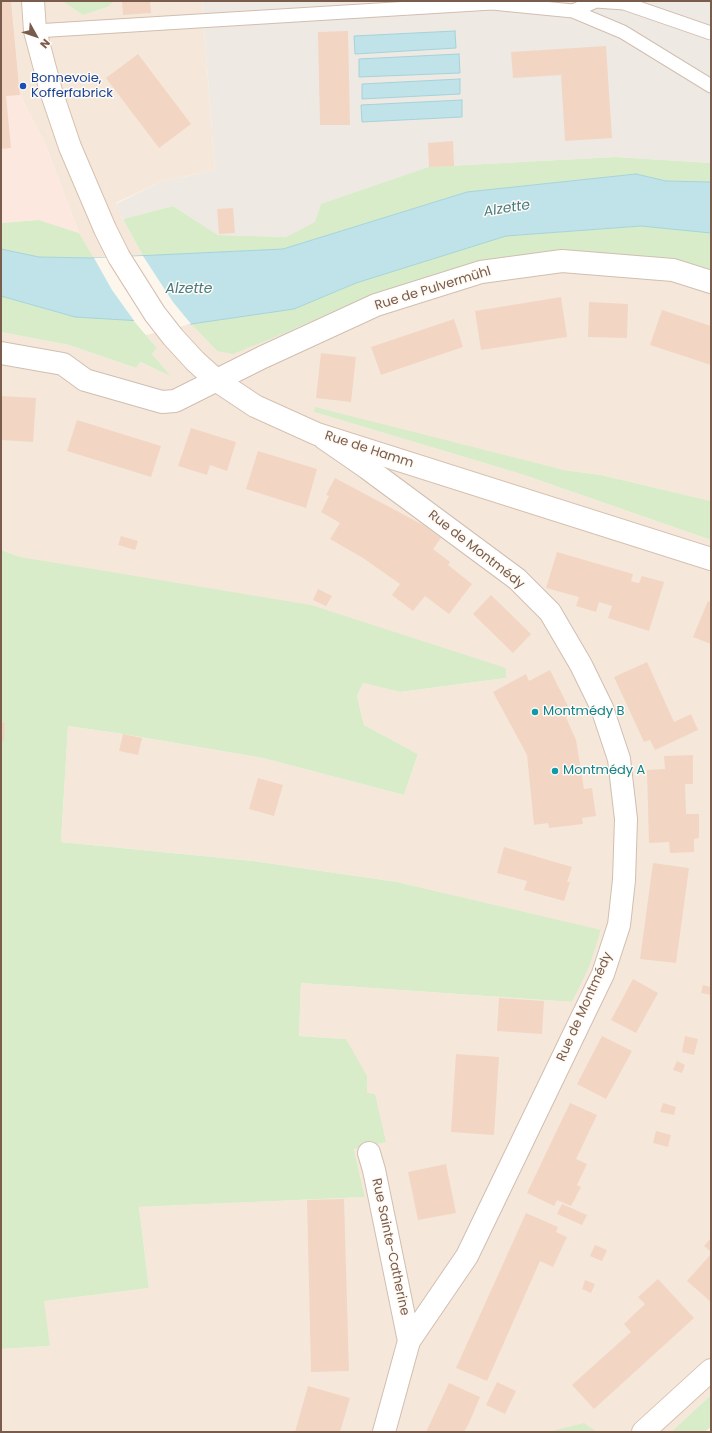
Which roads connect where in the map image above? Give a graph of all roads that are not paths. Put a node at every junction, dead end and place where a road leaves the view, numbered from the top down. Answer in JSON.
{"nodes":[{"id":1,"x":32,"y":1,"type":"edge"},
{"id":2,"x":572,"y":11,"type":"junction"},
{"id":3,"x":35,"y":31,"type":"junction"},
{"id":4,"x":711,"y":33,"type":"edge"},
{"id":5,"x":711,"y":86,"type":"edge"},
{"id":6,"x":711,"y":282,"type":"edge"},
{"id":7,"x":1,"y":352,"type":"edge"},
{"id":8,"x":216,"y":380,"type":"junction"},
{"id":9,"x":317,"y":434,"type":"junction"},
{"id":10,"x":711,"y":559,"type":"edge"},
{"id":11,"x":369,"y":1153,"type":"dead end"},
{"id":12,"x":409,"y":1341,"type":"junction"},
{"id":13,"x":711,"y":1370,"type":"edge"},
{"id":14,"x":384,"y":1432,"type":"edge"},
{"id":15,"x":643,"y":1432,"type":"edge"}],
"edges":[{"from":1,"to":3,"type":"street","name":"Rue de Hamm"},
{"from":2,"to":3,"type":"lane"},
{"from":2,"to":4,"type":"lane"},
{"from":2,"to":5,"type":"lane"},
{"from":3,"to":8,"type":"street","name":"Rue de Hamm"},
{"from":6,"to":8,"type":"street","name":"Rue de Pulvermühl"},
{"from":7,"to":8,"type":"street","name":"Rue de Pulvermühl"},
{"from":8,"to":9,"type":"street","name":"Rue de Hamm"},
{"from":9,"to":10,"type":"street","name":"Rue de Hamm"},
{"from":9,"to":12,"type":"street","name":"Rue de Montmédy"},
{"from":11,"to":12,"type":"street","name":"Rue Sainte-Catherine"},
{"from":12,"to":14,"type":"street","name":"Rue de Montmédy"},
{"from":13,"to":15,"type":"street"}]}
